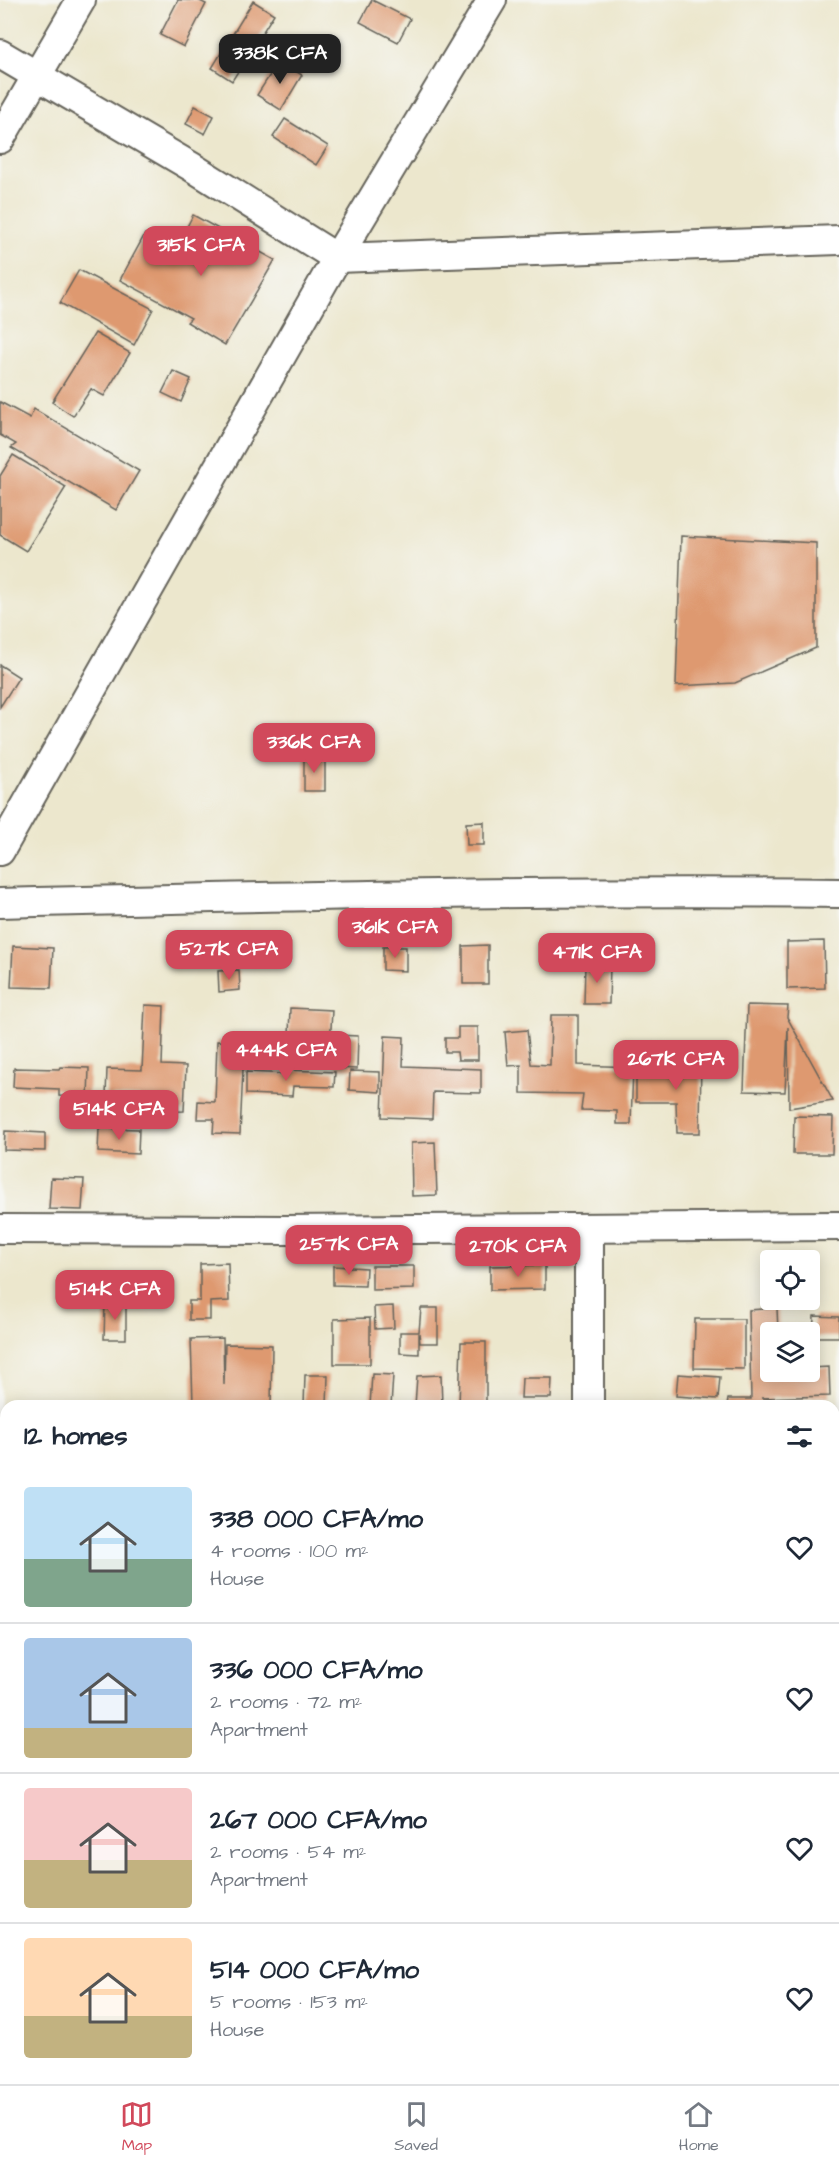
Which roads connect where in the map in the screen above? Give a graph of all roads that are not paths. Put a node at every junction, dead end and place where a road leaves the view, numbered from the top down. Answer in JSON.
{"nodes":[{"id":1,"x":81,"y":0,"type":"edge"},
{"id":2,"x":492,"y":0,"type":"edge"},
{"id":3,"x":0,"y":54,"type":"edge"},
{"id":4,"x":36,"y":76,"type":"junction"},
{"id":5,"x":0,"y":139,"type":"edge"},
{"id":6,"x":839,"y":240,"type":"edge"},
{"id":7,"x":337,"y":258,"type":"junction"},
{"id":8,"x":0,"y":851,"type":"edge"},
{"id":9,"x":839,"y":893,"type":"edge"},
{"id":10,"x":0,"y":903,"type":"edge"},
{"id":11,"x":839,"y":1226,"type":"edge"},
{"id":12,"x":0,"y":1229,"type":"edge"},
{"id":13,"x":589,"y":1229,"type":"junction"},
{"id":14,"x":588,"y":1400,"type":"edge"}],
"edges":[{"from":1,"to":4,"type":"street"},
{"from":2,"to":7,"type":"street"},
{"from":3,"to":4,"type":"street"},
{"from":4,"to":5,"type":"street"},
{"from":4,"to":7,"type":"street"},
{"from":6,"to":7,"type":"street"},
{"from":7,"to":8,"type":"street"},
{"from":9,"to":10,"type":"street"},
{"from":11,"to":13,"type":"street"},
{"from":12,"to":13,"type":"street"},
{"from":13,"to":14,"type":"street"}]}
